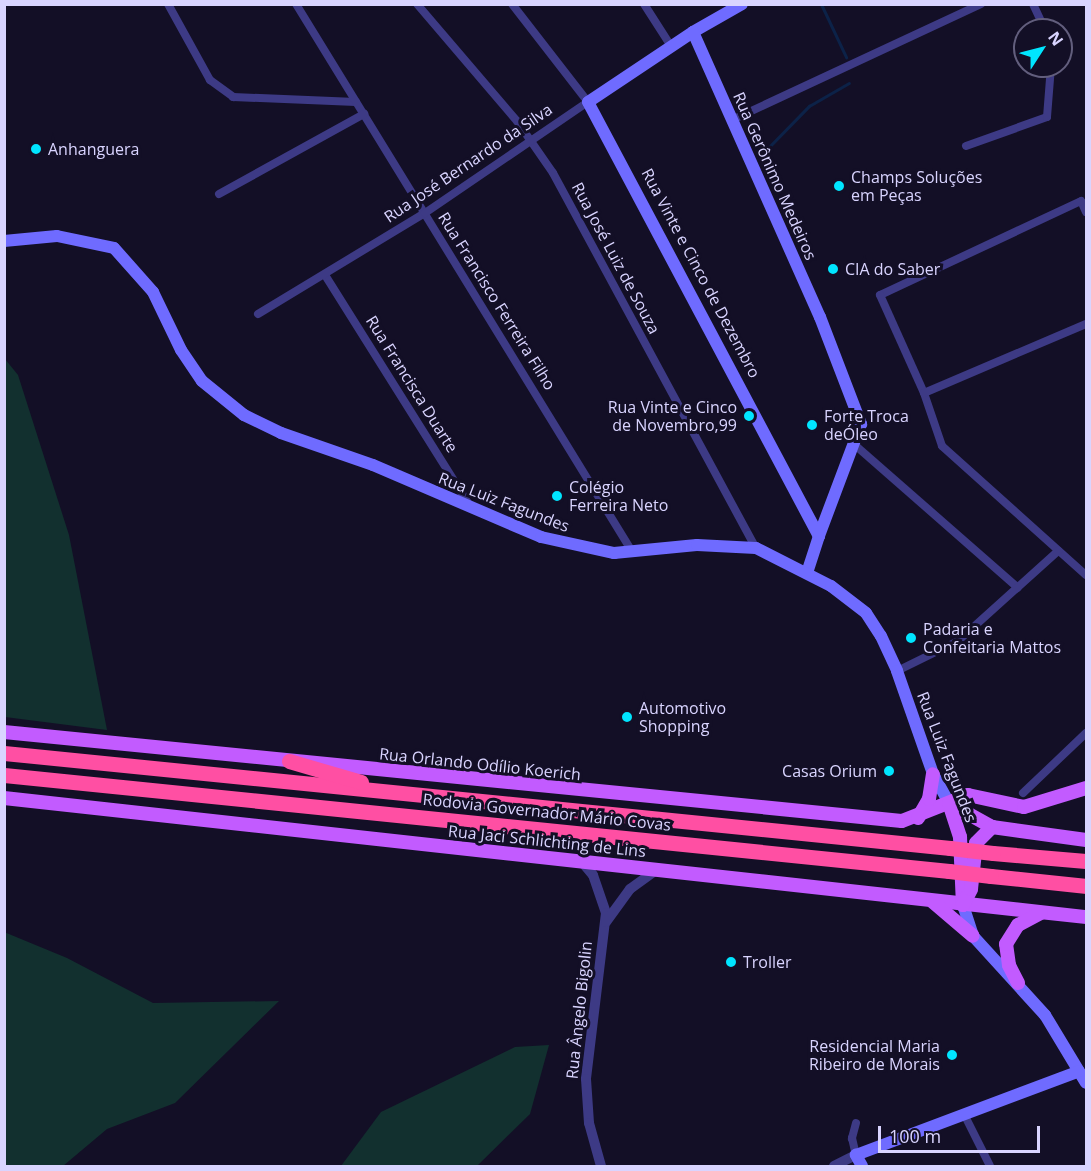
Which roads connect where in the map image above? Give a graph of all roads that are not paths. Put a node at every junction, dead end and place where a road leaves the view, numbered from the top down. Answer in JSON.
{"nodes":[{"id":1,"x":168,"y":4,"type":"edge"},
{"id":2,"x":296,"y":4,"type":"edge"},
{"id":3,"x":417,"y":4,"type":"edge"},
{"id":4,"x":512,"y":4,"type":"edge"},
{"id":5,"x":644,"y":4,"type":"edge"},
{"id":6,"x":742,"y":4,"type":"edge"},
{"id":7,"x":981,"y":4,"type":"edge"},
{"id":8,"x":1033,"y":4,"type":"edge"},
{"id":9,"x":1039,"y":18,"type":"edge"},
{"id":10,"x":693,"y":32,"type":"junction"},
{"id":11,"x":671,"y":46,"type":"junction"},
{"id":12,"x":1050,"y":78,"type":"edge"},
{"id":13,"x":356,"y":102,"type":"junction"},
{"id":14,"x":588,"y":102,"type":"junction"},
{"id":15,"x":364,"y":114,"type":"junction"},
{"id":16,"x":732,"y":120,"type":"junction"},
{"id":17,"x":532,"y":141,"type":"junction"},
{"id":18,"x":966,"y":146,"type":"dead end"},
{"id":19,"x":219,"y":194,"type":"dead end"},
{"id":20,"x":1086,"y":212,"type":"edge"},
{"id":21,"x":425,"y":213,"type":"junction"},
{"id":22,"x":4,"y":241,"type":"edge"},
{"id":23,"x":325,"y":274,"type":"junction"},
{"id":24,"x":258,"y":314,"type":"dead end"},
{"id":25,"x":1086,"y":324,"type":"edge"},
{"id":26,"x":924,"y":393,"type":"junction"},
{"id":27,"x":856,"y":446,"type":"junction"},
{"id":28,"x":473,"y":511,"type":"junction"},
{"id":29,"x":819,"y":536,"type":"junction"},
{"id":30,"x":756,"y":548,"type":"junction"},
{"id":31,"x":1058,"y":551,"type":"junction"},
{"id":32,"x":633,"y":552,"type":"junction"},
{"id":33,"x":807,"y":573,"type":"junction"},
{"id":34,"x":1086,"y":575,"type":"edge"},
{"id":35,"x":1018,"y":588,"type":"junction"},
{"id":36,"x":897,"y":671,"type":"junction"},
{"id":37,"x":4,"y":732,"type":"edge"},
{"id":38,"x":1086,"y":733,"type":"edge"},
{"id":39,"x":4,"y":753,"type":"edge"},
{"id":40,"x":289,"y":761,"type":"junction"},
{"id":41,"x":933,"y":774,"type":"junction"},
{"id":42,"x":5,"y":775,"type":"edge"},
{"id":43,"x":1086,"y":789,"type":"edge"},
{"id":44,"x":398,"y":793,"type":"junction"},
{"id":45,"x":1023,"y":793,"type":"dead end"},
{"id":46,"x":4,"y":798,"type":"edge"},
{"id":47,"x":949,"y":803,"type":"junction"},
{"id":48,"x":918,"y":818,"type":"junction"},
{"id":49,"x":992,"y":826,"type":"junction"},
{"id":50,"x":1086,"y":840,"type":"edge"},
{"id":51,"x":1086,"y":861,"type":"edge"},
{"id":52,"x":582,"y":862,"type":"junction"},
{"id":53,"x":656,"y":870,"type":"junction"},
{"id":54,"x":1086,"y":886,"type":"edge"},
{"id":55,"x":932,"y":901,"type":"junction"},
{"id":56,"x":963,"y":904,"type":"junction"},
{"id":57,"x":1041,"y":913,"type":"junction"},
{"id":58,"x":1086,"y":917,"type":"edge"},
{"id":59,"x":604,"y":925,"type":"junction"},
{"id":60,"x":973,"y":936,"type":"junction"},
{"id":61,"x":1018,"y":983,"type":"junction"},
{"id":62,"x":1079,"y":1071,"type":"junction"},
{"id":63,"x":1086,"y":1083,"type":"edge"},
{"id":64,"x":964,"y":1114,"type":"junction"},
{"id":65,"x":856,"y":1123,"type":"dead end"},
{"id":66,"x":859,"y":1161,"type":"edge"},
{"id":67,"x":601,"y":1167,"type":"edge"},
{"id":68,"x":834,"y":1167,"type":"edge"},
{"id":69,"x":990,"y":1167,"type":"edge"}],
"edges":[{"from":1,"to":13,"type":"street"},
{"from":2,"to":13,"type":"street","name":"Rua Francisco Ferreira Filho"},
{"from":3,"to":17,"type":"street","name":"Rua José Luiz de Souza"},
{"from":4,"to":14,"type":"street","name":"Rua Vinte e Cinco de Dezembro"},
{"from":5,"to":11,"type":"street"},
{"from":6,"to":10,"type":"main road","name":"Rua José Bernardo da Silva"},
{"from":7,"to":16,"type":"street"},
{"from":8,"to":9,"type":"street"},
{"from":10,"to":11,"type":"main road","name":"Rua José Bernardo da Silva"},
{"from":10,"to":16,"type":"main road","name":"Rua Gerônimo Medeiros"},
{"from":11,"to":14,"type":"main road","name":"Rua José Bernardo da Silva"},
{"from":12,"to":18,"type":"street"},
{"from":13,"to":15,"type":"street","name":"Rua Francisco Ferreira Filho"},
{"from":14,"to":17,"type":"street","name":"Rua José Bernardo da Silva"},
{"from":14,"to":29,"type":"main road","name":"Rua Vinte e Cinco de Dezembro"},
{"from":15,"to":19,"type":"street"},
{"from":15,"to":21,"type":"street","name":"Rua Francisco Ferreira Filho"},
{"from":16,"to":27,"type":"main road","name":"Rua Gerônimo Medeiros"},
{"from":17,"to":21,"type":"street","name":"Rua José Bernardo da Silva"},
{"from":17,"to":30,"type":"street","name":"Rua José Luiz de Souza"},
{"from":20,"to":26,"type":"street"},
{"from":21,"to":23,"type":"street","name":"Rua José Bernardo da Silva"},
{"from":21,"to":32,"type":"street","name":"Rua Francisco Ferreira Filho"},
{"from":22,"to":28,"type":"main road","name":"Rua Luiz Fagundes"},
{"from":23,"to":24,"type":"street","name":"Rua José Bernardo da Silva"},
{"from":23,"to":28,"type":"street","name":"Rua Francisca Duarte"},
{"from":25,"to":26,"type":"street"},
{"from":26,"to":31,"type":"street"},
{"from":27,"to":29,"type":"main road","name":"Rua Gerônimo Medeiros"},
{"from":27,"to":35,"type":"street"},
{"from":28,"to":32,"type":"main road","name":"Rua Luiz Fagundes"},
{"from":29,"to":33,"type":"main road"},
{"from":30,"to":32,"type":"main road","name":"Rua Luiz Fagundes"},
{"from":30,"to":33,"type":"main road","name":"Rua Luiz Fagundes"},
{"from":31,"to":34,"type":"street"},
{"from":31,"to":35,"type":"street"},
{"from":33,"to":36,"type":"main road","name":"Rua Luiz Fagundes"},
{"from":35,"to":36,"type":"street"},
{"from":36,"to":41,"type":"main road","name":"Rua Luiz Fagundes"},
{"from":37,"to":40,"type":"main road","name":"Rua Orlando Odílio Koerich"},
{"from":38,"to":45,"type":"street"},
{"from":39,"to":44,"type":"highway","name":"Rodovia Governador Mário Covas"},
{"from":40,"to":44,"type":"highway"},
{"from":40,"to":48,"type":"main road","name":"Rua Orlando Odílio Koerich"},
{"from":41,"to":47,"type":"main road","name":"Rua Luiz Fagundes"},
{"from":41,"to":48,"type":"main road"},
{"from":42,"to":54,"type":"highway","name":"Rodovia Governador Mário Covas","bridge":true},
{"from":43,"to":47,"type":"main road","name":"Rua Orlando Odílio Koerich"},
{"from":44,"to":51,"type":"highway","name":"Rodovia Governador Mário Covas","bridge":true},
{"from":46,"to":52,"type":"main road","name":"Rua Jaci Schlichting de Lins"},
{"from":47,"to":48,"type":"main road","name":"Rua Orlando Odílio Koerich"},
{"from":47,"to":49,"type":"main road"},
{"from":47,"to":56,"type":"main road","name":"Rua Luiz Fagundes"},
{"from":49,"to":50,"type":"main road"},
{"from":49,"to":56,"type":"main road"},
{"from":52,"to":53,"type":"main road","name":"Rua Jaci Schlichting de Lins"},
{"from":52,"to":59,"type":"street","name":"Rua Ângelo Bigolin"},
{"from":53,"to":55,"type":"main road","name":"Rua Jaci Schlichting de Lins"},
{"from":53,"to":59,"type":"street"},
{"from":55,"to":56,"type":"main road","name":"Rua Jaci Schlichting de Lins"},
{"from":55,"to":60,"type":"main road"},
{"from":56,"to":57,"type":"main road","name":"Rua Jaci Schlichting de Lins"},
{"from":56,"to":60,"type":"main road","name":"Rua Luiz Fagundes"},
{"from":57,"to":58,"type":"main road","name":"Rua Jaci Schlichting de Lins"},
{"from":57,"to":61,"type":"main road"},
{"from":59,"to":67,"type":"street","name":"Rua Ângelo Bigolin"},
{"from":60,"to":61,"type":"main road","name":"Rua Luiz Fagundes"},
{"from":61,"to":62,"type":"main road","name":"Rua Luiz Fagundes"},
{"from":62,"to":63,"type":"main road","name":"Rua Luiz Fagundes"},
{"from":62,"to":64,"type":"main road"},
{"from":64,"to":66,"type":"main road"},
{"from":64,"to":69,"type":"street"},
{"from":65,"to":66,"type":"street"},
{"from":66,"to":68,"type":"street"}]}
